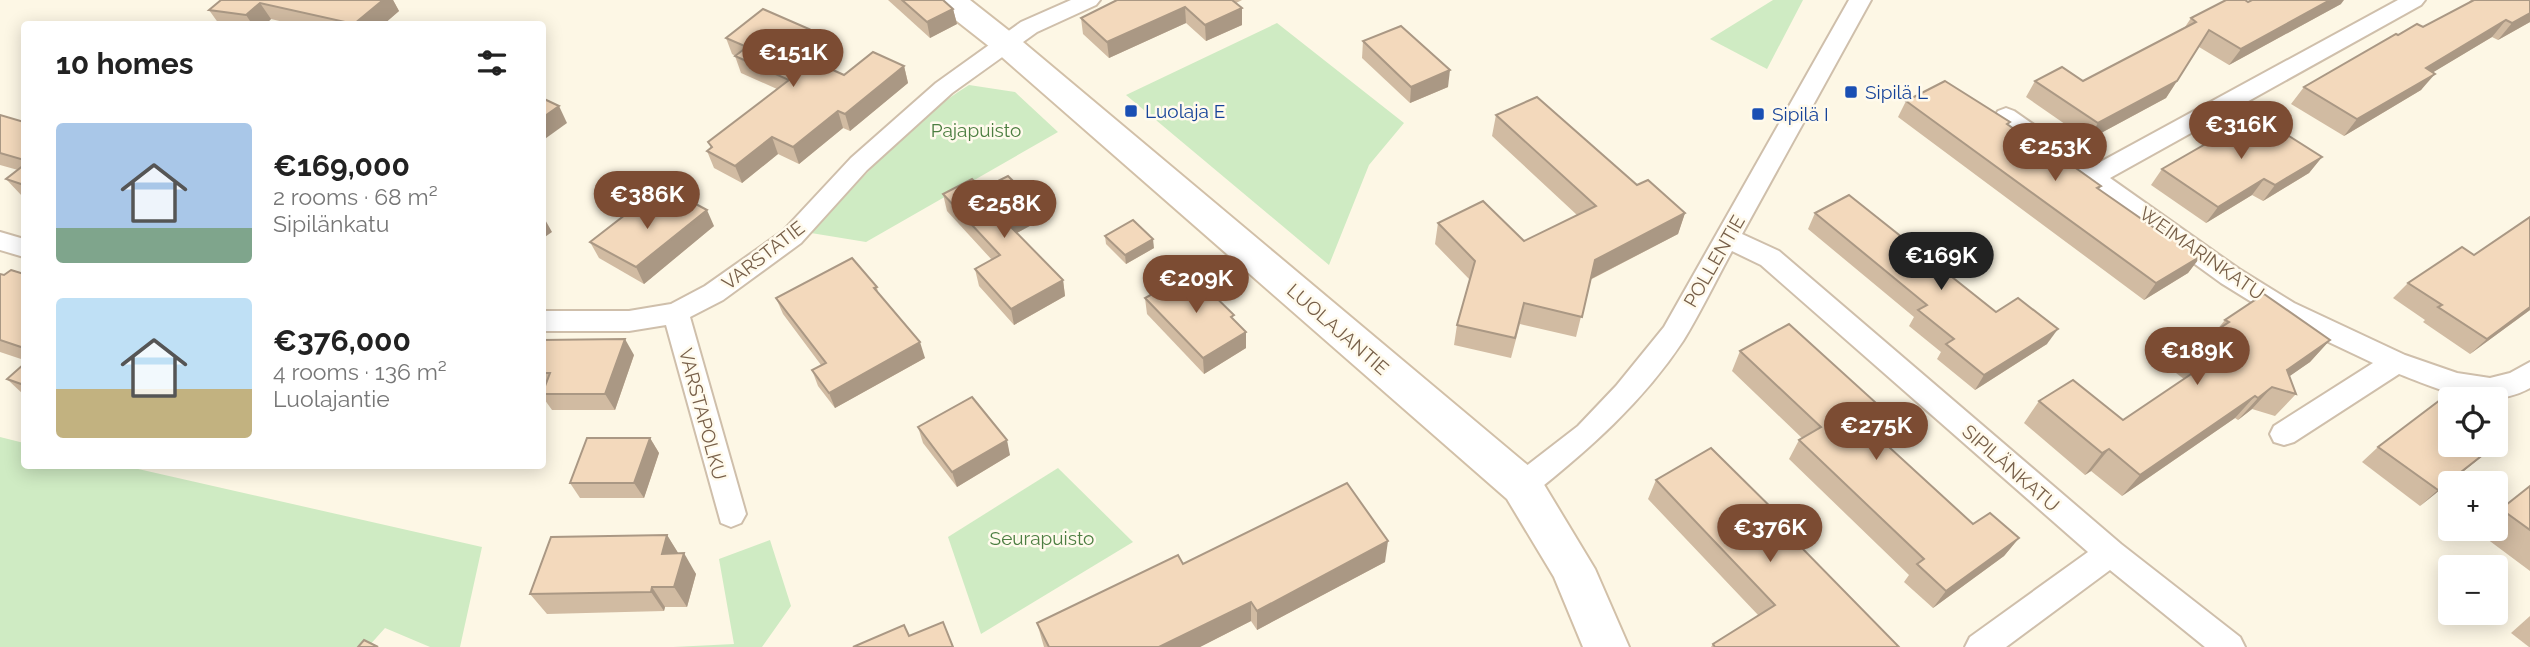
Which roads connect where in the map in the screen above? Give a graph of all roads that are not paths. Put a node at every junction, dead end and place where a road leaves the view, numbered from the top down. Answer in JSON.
{"nodes":[{"id":1,"x":950,"y":0,"type":"edge"},
{"id":2,"x":1089,"y":0,"type":"edge"},
{"id":3,"x":1860,"y":0,"type":"edge"},
{"id":4,"x":2414,"y":0,"type":"edge"},
{"id":5,"x":1006,"y":44,"type":"junction"},
{"id":6,"x":2006,"y":116,"type":"edge"},
{"id":7,"x":2093,"y":177,"type":"junction"},
{"id":8,"x":1728,"y":238,"type":"junction"},
{"id":9,"x":0,"y":241,"type":"edge"},
{"id":10,"x":21,"y":247,"type":"edge"},
{"id":11,"x":676,"y":313,"type":"junction"},
{"id":12,"x":546,"y":321,"type":"edge"},
{"id":13,"x":2396,"y":362,"type":"junction"},
{"id":14,"x":2530,"y":373,"type":"edge"},
{"id":15,"x":2284,"y":434,"type":"dead end"},
{"id":16,"x":1522,"y":486,"type":"junction"},
{"id":17,"x":731,"y":514,"type":"dead end"},
{"id":18,"x":2110,"y":553,"type":"junction"},
{"id":19,"x":1606,"y":647,"type":"edge"},
{"id":20,"x":1981,"y":647,"type":"edge"},
{"id":21,"x":2229,"y":647,"type":"edge"}],
"edges":[{"from":1,"to":5,"type":"main road","name":"LUOLAJANTIE"},
{"from":2,"to":5,"type":"street","name":"VARSTATIE"},
{"from":3,"to":8,"type":"street","name":"POLLENTIE"},
{"from":4,"to":7,"type":"street"},
{"from":5,"to":11,"type":"street","name":"VARSTATIE"},
{"from":5,"to":16,"type":"main road","name":"LUOLAJANTIE"},
{"from":6,"to":7,"type":"street","name":"WEIMARINKATU"},
{"from":7,"to":13,"type":"street","name":"WEIMARINKATU"},
{"from":8,"to":16,"type":"street","name":"POLLENTIE"},
{"from":8,"to":18,"type":"street","name":"SIPILÄNKATU"},
{"from":9,"to":10,"type":"street"},
{"from":11,"to":12,"type":"street","name":"VARSTATIE"},
{"from":11,"to":17,"type":"street","name":"VARSTAPOLKU"},
{"from":13,"to":14,"type":"street","name":"WEIMARINKATU"},
{"from":13,"to":15,"type":"street"},
{"from":16,"to":19,"type":"main road","name":"LUOLAJANTIE"},
{"from":18,"to":20,"type":"street"},
{"from":18,"to":21,"type":"street","name":"SIPILÄNKATU"}]}
